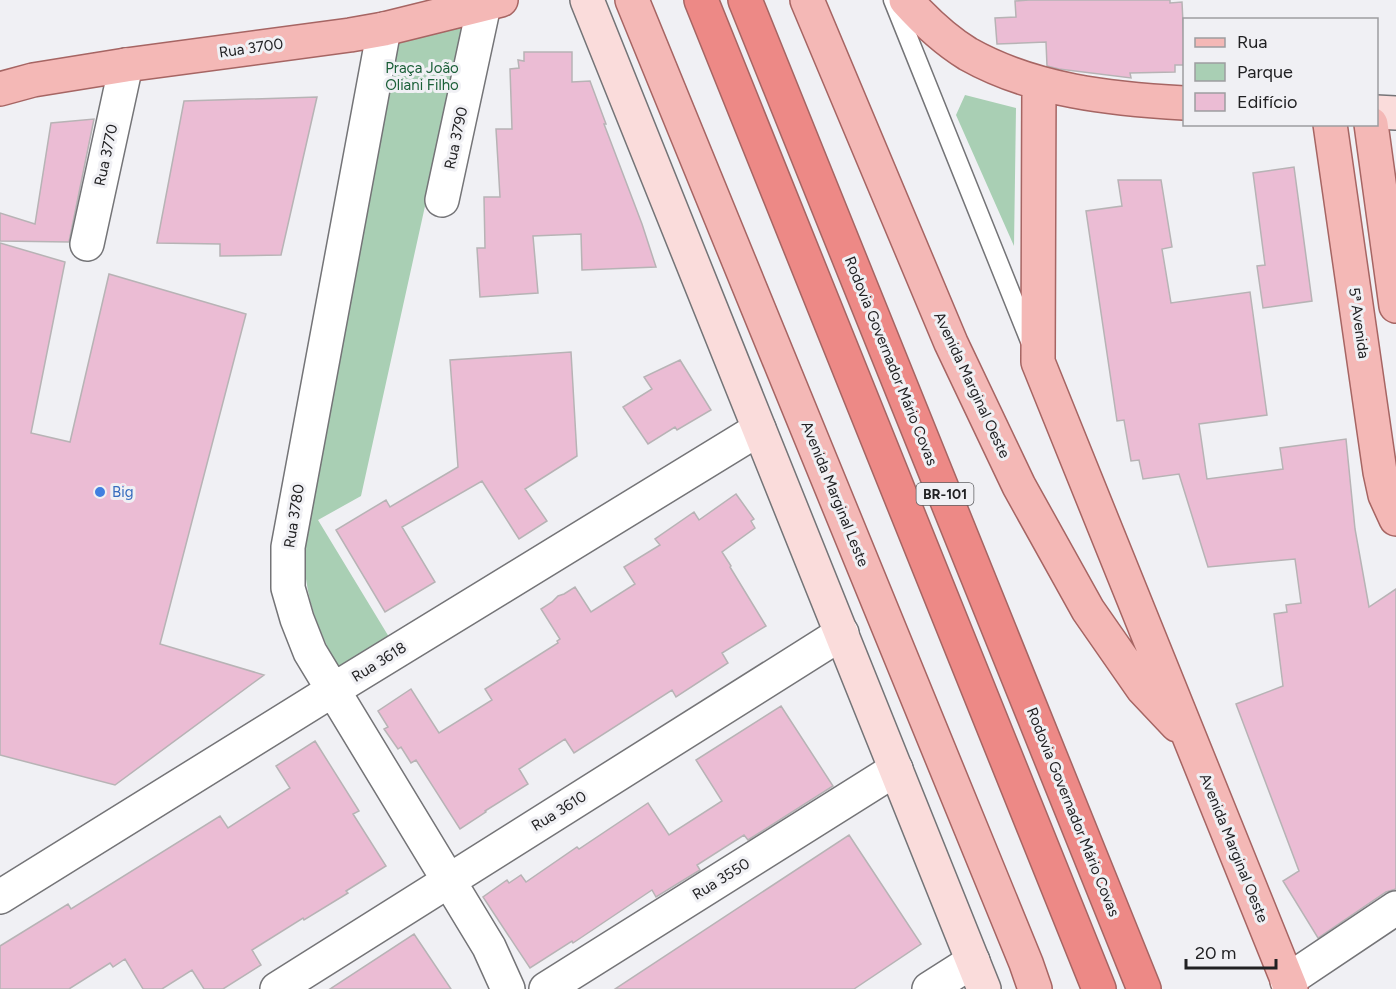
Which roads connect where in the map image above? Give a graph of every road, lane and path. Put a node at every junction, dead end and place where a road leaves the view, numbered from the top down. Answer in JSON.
{"nodes":[{"id":1,"x":587,"y":0,"type":"edge"},
{"id":2,"x":701,"y":0,"type":"edge"},
{"id":3,"x":745,"y":0,"type":"edge"},
{"id":4,"x":807,"y":0,"type":"edge"},
{"id":5,"x":893,"y":0,"type":"edge"},
{"id":6,"x":906,"y":0,"type":"edge"},
{"id":7,"x":493,"y":3,"type":"edge"},
{"id":8,"x":637,"y":12,"type":"edge"},
{"id":9,"x":384,"y":29,"type":"junction"},
{"id":10,"x":126,"y":65,"type":"junction"},
{"id":11,"x":1039,"y":82,"type":"junction"},
{"id":12,"x":0,"y":89,"type":"edge"},
{"id":13,"x":1183,"y":103,"type":"edge"},
{"id":14,"x":1378,"y":112,"type":"edge"},
{"id":15,"x":1396,"y":113,"type":"edge"},
{"id":16,"x":1330,"y":126,"type":"edge"},
{"id":17,"x":1371,"y":126,"type":"edge"},
{"id":18,"x":442,"y":200,"type":"dead end"},
{"id":19,"x":87,"y":244,"type":"dead end"},
{"id":20,"x":1396,"y":306,"type":"edge"},
{"id":21,"x":1038,"y":362,"type":"junction"},
{"id":22,"x":759,"y":429,"type":"junction"},
{"id":23,"x":1396,"y":519,"type":"edge"},
{"id":24,"x":842,"y":633,"type":"junction"},
{"id":25,"x":333,"y":690,"type":"junction"},
{"id":26,"x":1190,"y":740,"type":"junction"},
{"id":27,"x":896,"y":769,"type":"junction"},
{"id":28,"x":449,"y":881,"type":"junction"},
{"id":29,"x":0,"y":897,"type":"edge"},
{"id":30,"x":1396,"y":908,"type":"edge"},
{"id":31,"x":979,"y":975,"type":"edge"},
{"id":32,"x":1289,"y":985,"type":"edge"},
{"id":33,"x":277,"y":989,"type":"edge"},
{"id":34,"x":508,"y":989,"type":"edge"},
{"id":35,"x":546,"y":989,"type":"edge"},
{"id":36,"x":929,"y":989,"type":"edge"},
{"id":37,"x":1035,"y":989,"type":"edge"},
{"id":38,"x":1099,"y":989,"type":"edge"},
{"id":39,"x":1144,"y":989,"type":"edge"}],
"edges":[{"from":1,"to":22,"type":"main road"},
{"from":2,"to":38,"type":"highway","number":"BR-101"},
{"from":3,"to":39,"type":"highway","name":"Rodovia Governador Mário Covas","number":"BR-101"},
{"from":4,"to":26,"type":"main road","name":"Avenida Marginal Oeste"},
{"from":5,"to":21,"type":"lane"},
{"from":6,"to":11,"type":"main road"},
{"from":7,"to":9,"type":"main road","name":"Rua 3700"},
{"from":7,"to":18,"type":"street","name":"Rua 3790"},
{"from":8,"to":37,"type":"main road","name":"Avenida Marginal Leste"},
{"from":9,"to":10,"type":"main road","name":"Rua 3700"},
{"from":9,"to":25,"type":"street","name":"Rua 3780"},
{"from":10,"to":12,"type":"main road","name":"Rua 3700"},
{"from":10,"to":19,"type":"street","name":"Rua 3770"},
{"from":11,"to":13,"type":"main road"},
{"from":11,"to":21,"type":"main road","name":"Avenida Marginal Oeste"},
{"from":14,"to":15,"type":"main road"},
{"from":16,"to":23,"type":"main road","name":"5ª Avenida"},
{"from":17,"to":20,"type":"main road"},
{"from":21,"to":26,"type":"main road","name":"Avenida Marginal Oeste"},
{"from":22,"to":24,"type":"main road"},
{"from":22,"to":25,"type":"street","name":"Rua 3618"},
{"from":24,"to":27,"type":"main road"},
{"from":24,"to":28,"type":"street","name":"Rua 3610"},
{"from":25,"to":28,"type":"street","name":"Rua 3780"},
{"from":25,"to":29,"type":"street","name":"Rua 3618"},
{"from":26,"to":32,"type":"main road","name":"Avenida Marginal Oeste"},
{"from":27,"to":31,"type":"main road"},
{"from":27,"to":35,"type":"street","name":"Rua 3550"},
{"from":28,"to":33,"type":"street","name":"Rua 3610"},
{"from":28,"to":34,"type":"street","name":"Rua 3780"},
{"from":30,"to":32,"type":"street"},
{"from":31,"to":36,"type":"street"}]}
